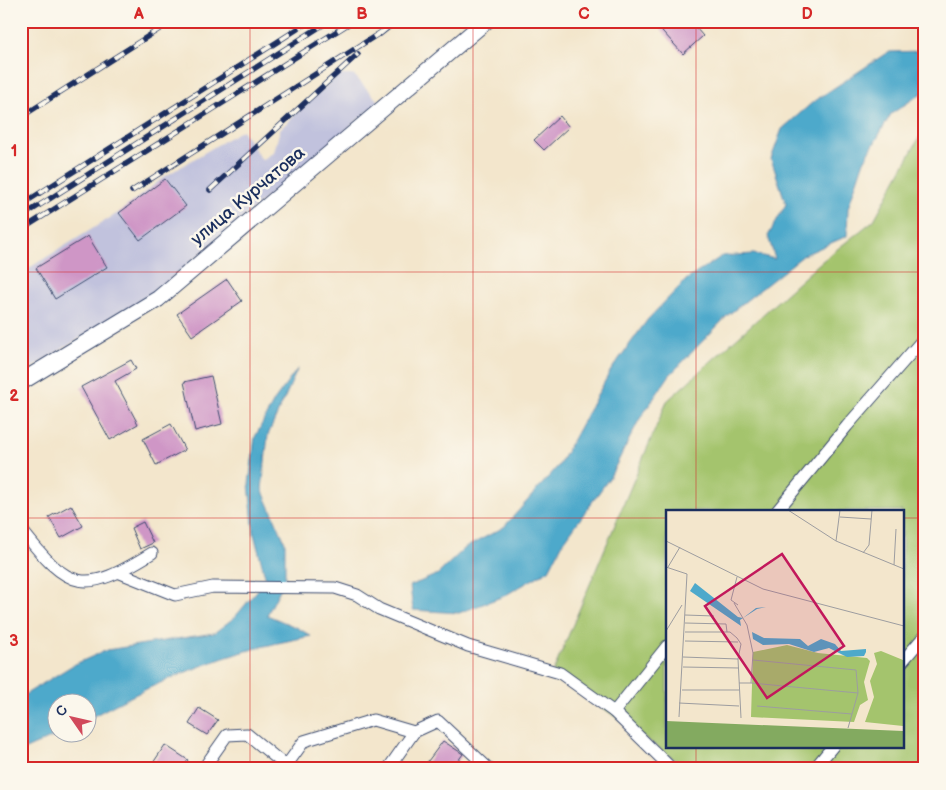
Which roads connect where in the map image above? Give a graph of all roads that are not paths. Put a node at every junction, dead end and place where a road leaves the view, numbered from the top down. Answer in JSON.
{"nodes":[{"id":1,"x":486,"y":21,"type":"edge"},
{"id":2,"x":925,"y":337,"type":"edge"},
{"id":3,"x":21,"y":382,"type":"edge"},
{"id":4,"x":778,"y":510,"type":"edge"},
{"id":5,"x":21,"y":529,"type":"edge"},
{"id":6,"x":152,"y":553,"type":"dead end"},
{"id":7,"x":120,"y":573,"type":"junction"},
{"id":8,"x":925,"y":635,"type":"edge"},
{"id":9,"x":666,"y":647,"type":"edge"},
{"id":10,"x":904,"y":660,"type":"edge"},
{"id":11,"x":614,"y":712,"type":"junction"},
{"id":12,"x":414,"y":732,"type":"junction"},
{"id":13,"x":831,"y":748,"type":"edge"},
{"id":14,"x":285,"y":767,"type":"edge"},
{"id":15,"x":203,"y":769,"type":"edge"},
{"id":16,"x":388,"y":769,"type":"edge"},
{"id":17,"x":489,"y":769,"type":"edge"},
{"id":18,"x":672,"y":769,"type":"edge"},
{"id":19,"x":814,"y":769,"type":"edge"}],
"edges":[{"from":1,"to":3,"type":"street","name":"улица Курчатова"},
{"from":2,"to":4,"type":"street"},
{"from":5,"to":7,"type":"street"},
{"from":6,"to":7,"type":"street"},
{"from":7,"to":11,"type":"street"},
{"from":8,"to":10,"type":"street"},
{"from":9,"to":11,"type":"street"},
{"from":11,"to":18,"type":"street"},
{"from":12,"to":14,"type":"street"},
{"from":12,"to":16,"type":"street"},
{"from":12,"to":17,"type":"street"},
{"from":13,"to":19,"type":"street"},
{"from":14,"to":15,"type":"street"}]}
